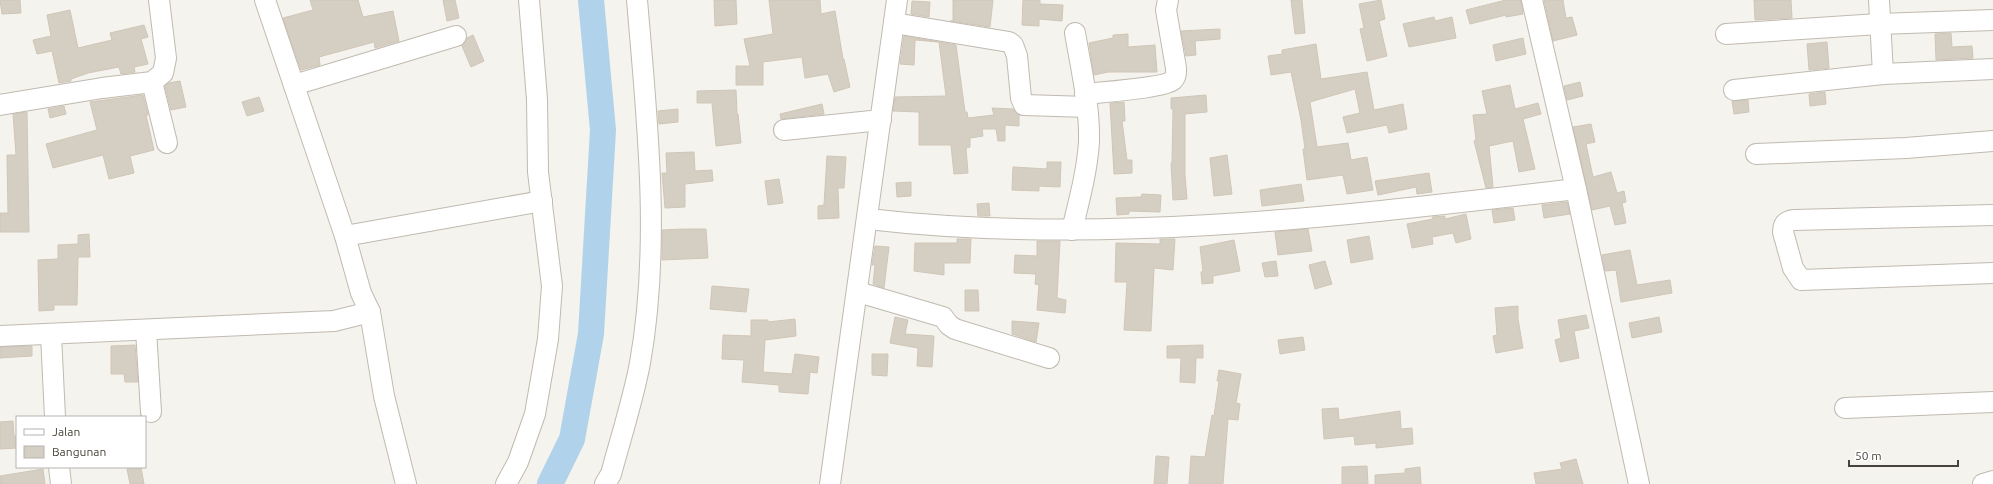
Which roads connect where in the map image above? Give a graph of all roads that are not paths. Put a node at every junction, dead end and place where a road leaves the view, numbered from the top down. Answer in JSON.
{"nodes":[{"id":1,"x":159,"y":0,"type":"edge"},
{"id":2,"x":265,"y":0,"type":"edge"},
{"id":3,"x":528,"y":0,"type":"edge"},
{"id":4,"x":637,"y":0,"type":"edge"},
{"id":5,"x":897,"y":0,"type":"edge"},
{"id":6,"x":1168,"y":0,"type":"edge"},
{"id":7,"x":1532,"y":0,"type":"edge"},
{"id":8,"x":1879,"y":0,"type":"edge"},
{"id":9,"x":1993,"y":20,"type":"edge"},
{"id":10,"x":894,"y":22,"type":"junction"},
{"id":11,"x":1879,"y":24,"type":"junction"},
{"id":12,"x":1075,"y":32,"type":"dead end"},
{"id":13,"x":1726,"y":34,"type":"dead end"},
{"id":14,"x":456,"y":36,"type":"dead end"},
{"id":15,"x":1993,"y":69,"type":"edge"},
{"id":16,"x":1883,"y":74,"type":"junction"},
{"id":17,"x":152,"y":82,"type":"junction"},
{"id":18,"x":294,"y":85,"type":"junction"},
{"id":19,"x":1734,"y":90,"type":"dead end"},
{"id":20,"x":1086,"y":100,"type":"junction"},
{"id":21,"x":0,"y":105,"type":"edge"},
{"id":22,"x":881,"y":120,"type":"junction"},
{"id":23,"x":784,"y":130,"type":"dead end"},
{"id":24,"x":1993,"y":141,"type":"edge"},
{"id":25,"x":167,"y":143,"type":"dead end"},
{"id":26,"x":1756,"y":154,"type":"dead end"},
{"id":27,"x":1576,"y":189,"type":"junction"},
{"id":28,"x":542,"y":201,"type":"junction"},
{"id":29,"x":1993,"y":215,"type":"edge"},
{"id":30,"x":868,"y":219,"type":"junction"},
{"id":31,"x":1072,"y":230,"type":"junction"},
{"id":32,"x":345,"y":236,"type":"junction"},
{"id":33,"x":1993,"y":274,"type":"edge"},
{"id":34,"x":858,"y":292,"type":"junction"},
{"id":35,"x":370,"y":312,"type":"junction"},
{"id":36,"x":146,"y":330,"type":"junction"},
{"id":37,"x":52,"y":335,"type":"junction"},
{"id":38,"x":0,"y":336,"type":"edge"},
{"id":39,"x":1049,"y":358,"type":"dead end"},
{"id":40,"x":1993,"y":402,"type":"edge"},
{"id":41,"x":1845,"y":408,"type":"dead end"},
{"id":42,"x":150,"y":412,"type":"dead end"},
{"id":43,"x":56,"y":416,"type":"edge"},
{"id":44,"x":59,"y":468,"type":"edge"},
{"id":45,"x":1993,"y":481,"type":"edge"},
{"id":46,"x":61,"y":484,"type":"edge"},
{"id":47,"x":406,"y":484,"type":"edge"},
{"id":48,"x":506,"y":484,"type":"edge"},
{"id":49,"x":605,"y":484,"type":"edge"},
{"id":50,"x":830,"y":484,"type":"edge"},
{"id":51,"x":1639,"y":484,"type":"edge"},
{"id":52,"x":1983,"y":484,"type":"edge"}],
"edges":[{"from":1,"to":17,"type":"street"},
{"from":2,"to":18,"type":"street"},
{"from":3,"to":28,"type":"street"},
{"from":4,"to":49,"type":"street"},
{"from":5,"to":10,"type":"street"},
{"from":6,"to":20,"type":"street"},
{"from":7,"to":27,"type":"street"},
{"from":8,"to":11,"type":"street"},
{"from":9,"to":11,"type":"street"},
{"from":10,"to":20,"type":"street"},
{"from":10,"to":22,"type":"street"},
{"from":11,"to":13,"type":"street"},
{"from":11,"to":16,"type":"street"},
{"from":12,"to":20,"type":"street"},
{"from":14,"to":18,"type":"street"},
{"from":15,"to":16,"type":"street"},
{"from":16,"to":19,"type":"street"},
{"from":17,"to":21,"type":"street"},
{"from":17,"to":25,"type":"street"},
{"from":18,"to":32,"type":"street"},
{"from":20,"to":31,"type":"street"},
{"from":22,"to":23,"type":"street"},
{"from":22,"to":30,"type":"street"},
{"from":24,"to":26,"type":"street"},
{"from":27,"to":31,"type":"street"},
{"from":27,"to":51,"type":"street"},
{"from":28,"to":32,"type":"street"},
{"from":28,"to":48,"type":"street"},
{"from":29,"to":33,"type":"street"},
{"from":30,"to":31,"type":"street"},
{"from":30,"to":34,"type":"street"},
{"from":32,"to":35,"type":"street"},
{"from":34,"to":39,"type":"street"},
{"from":34,"to":50,"type":"street"},
{"from":35,"to":36,"type":"street"},
{"from":35,"to":47,"type":"street"},
{"from":36,"to":37,"type":"street"},
{"from":36,"to":42,"type":"street"},
{"from":37,"to":38,"type":"street"},
{"from":37,"to":43,"type":"street"},
{"from":40,"to":41,"type":"street"},
{"from":44,"to":46,"type":"street"},
{"from":45,"to":52,"type":"street"}]}
